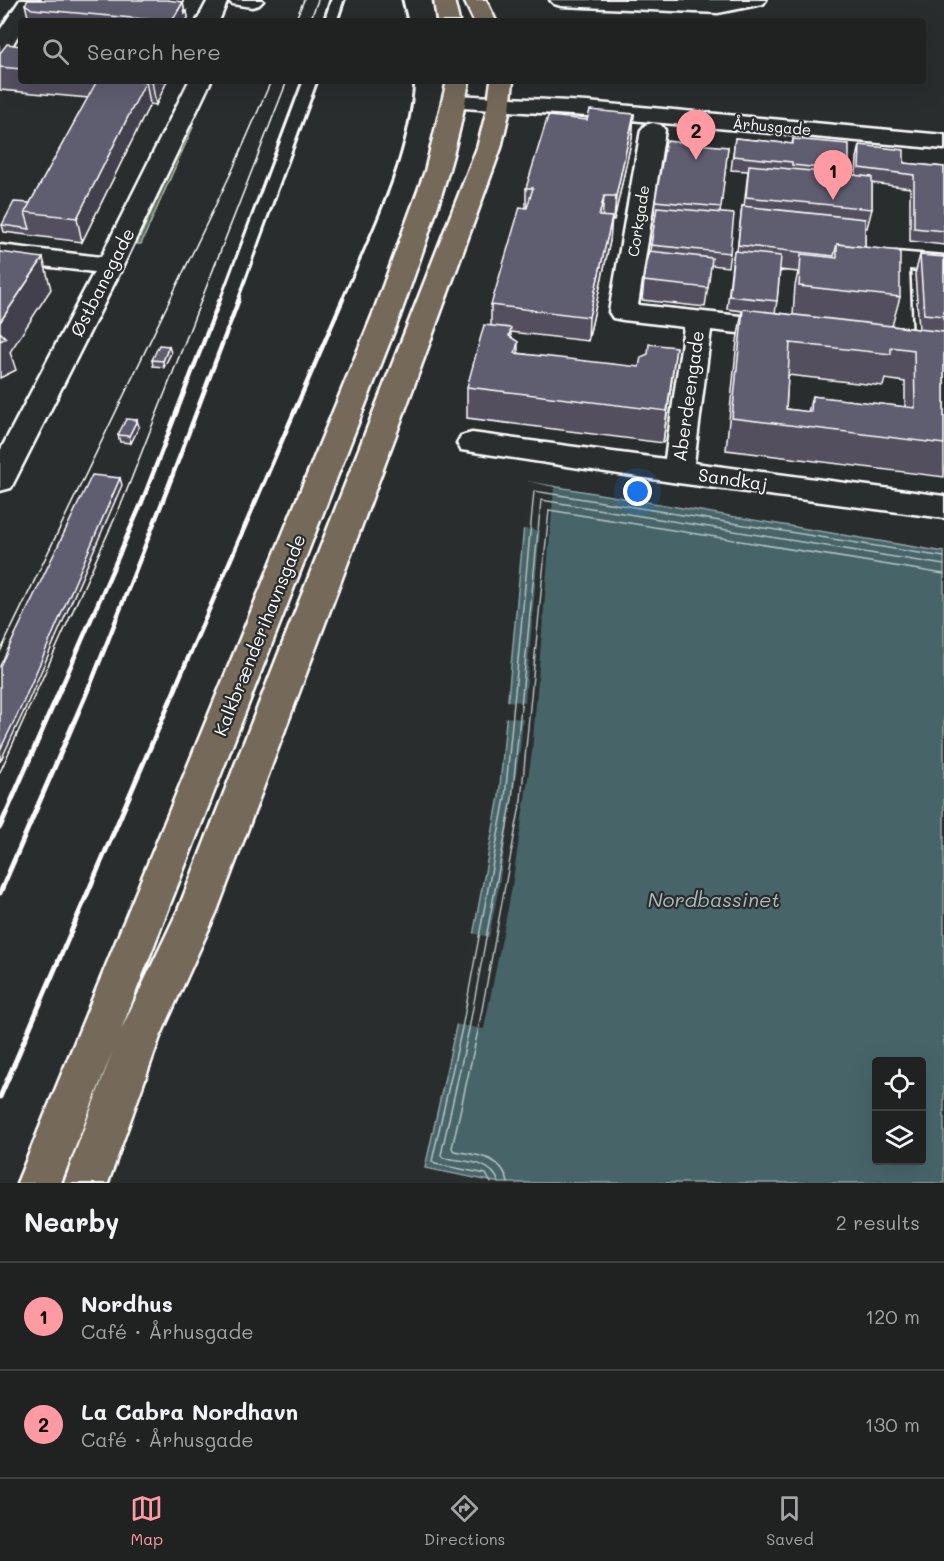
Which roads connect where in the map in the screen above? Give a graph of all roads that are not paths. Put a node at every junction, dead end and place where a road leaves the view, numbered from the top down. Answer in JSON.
{"nodes":[{"id":1,"x":30,"y":0,"type":"edge"},
{"id":2,"x":218,"y":0,"type":"edge"},
{"id":3,"x":239,"y":0,"type":"edge"},
{"id":4,"x":444,"y":0,"type":"edge"},
{"id":5,"x":475,"y":0,"type":"edge"},
{"id":6,"x":561,"y":0,"type":"edge"},
{"id":7,"x":756,"y":0,"type":"edge"},
{"id":8,"x":252,"y":1,"type":"edge"},
{"id":9,"x":19,"y":18,"type":"edge"},
{"id":10,"x":209,"y":18,"type":"edge"},
{"id":11,"x":447,"y":18,"type":"edge"},
{"id":12,"x":484,"y":18,"type":"edge"},
{"id":13,"x":18,"y":19,"type":"edge"},
{"id":14,"x":0,"y":48,"type":"edge"},
{"id":15,"x":18,"y":51,"type":"edge"},
{"id":16,"x":199,"y":84,"type":"edge"},
{"id":17,"x":457,"y":91,"type":"edge"},
{"id":18,"x":500,"y":93,"type":"edge"},
{"id":19,"x":653,"y":130,"type":"dead end"},
{"id":20,"x":944,"y":142,"type":"edge"},
{"id":21,"x":0,"y":253,"type":"edge"},
{"id":22,"x":944,"y":264,"type":"edge"},
{"id":23,"x":110,"y":266,"type":"junction"},
{"id":24,"x":820,"y":282,"type":"edge"},
{"id":25,"x":699,"y":319,"type":"junction"},
{"id":26,"x":898,"y":343,"type":"edge"},
{"id":27,"x":471,"y":443,"type":"dead end"},
{"id":28,"x":678,"y":472,"type":"junction"},
{"id":29,"x":0,"y":480,"type":"edge"},
{"id":30,"x":944,"y":507,"type":"edge"},
{"id":31,"x":39,"y":1183,"type":"edge"},
{"id":32,"x":86,"y":1183,"type":"edge"}],
"edges":[{"from":1,"to":9,"type":"street"},
{"from":2,"to":10,"type":"street"},
{"from":3,"to":8,"type":"street"},
{"from":4,"to":11,"type":"main road"},
{"from":5,"to":12,"type":"main road"},
{"from":6,"to":7,"type":"street"},
{"from":13,"to":14,"type":"street"},
{"from":14,"to":15,"type":"street"},
{"from":16,"to":23,"type":"street","name":"Østbanegade"},
{"from":17,"to":18,"type":"street","name":"Århusgade"},
{"from":17,"to":31,"type":"main road","name":"Kalkbrænderihavnsgade"},
{"from":18,"to":20,"type":"street","name":"Århusgade"},
{"from":18,"to":32,"type":"main road"},
{"from":19,"to":25,"type":"street","name":"Corkgade"},
{"from":21,"to":23,"type":"street"},
{"from":22,"to":26,"type":"street"},
{"from":23,"to":29,"type":"street","name":"Østbanegade"},
{"from":24,"to":25,"type":"street"},
{"from":25,"to":28,"type":"street","name":"Aberdeengade"},
{"from":27,"to":28,"type":"street","name":"Sandkaj"},
{"from":28,"to":30,"type":"street","name":"Sandkaj"}]}
